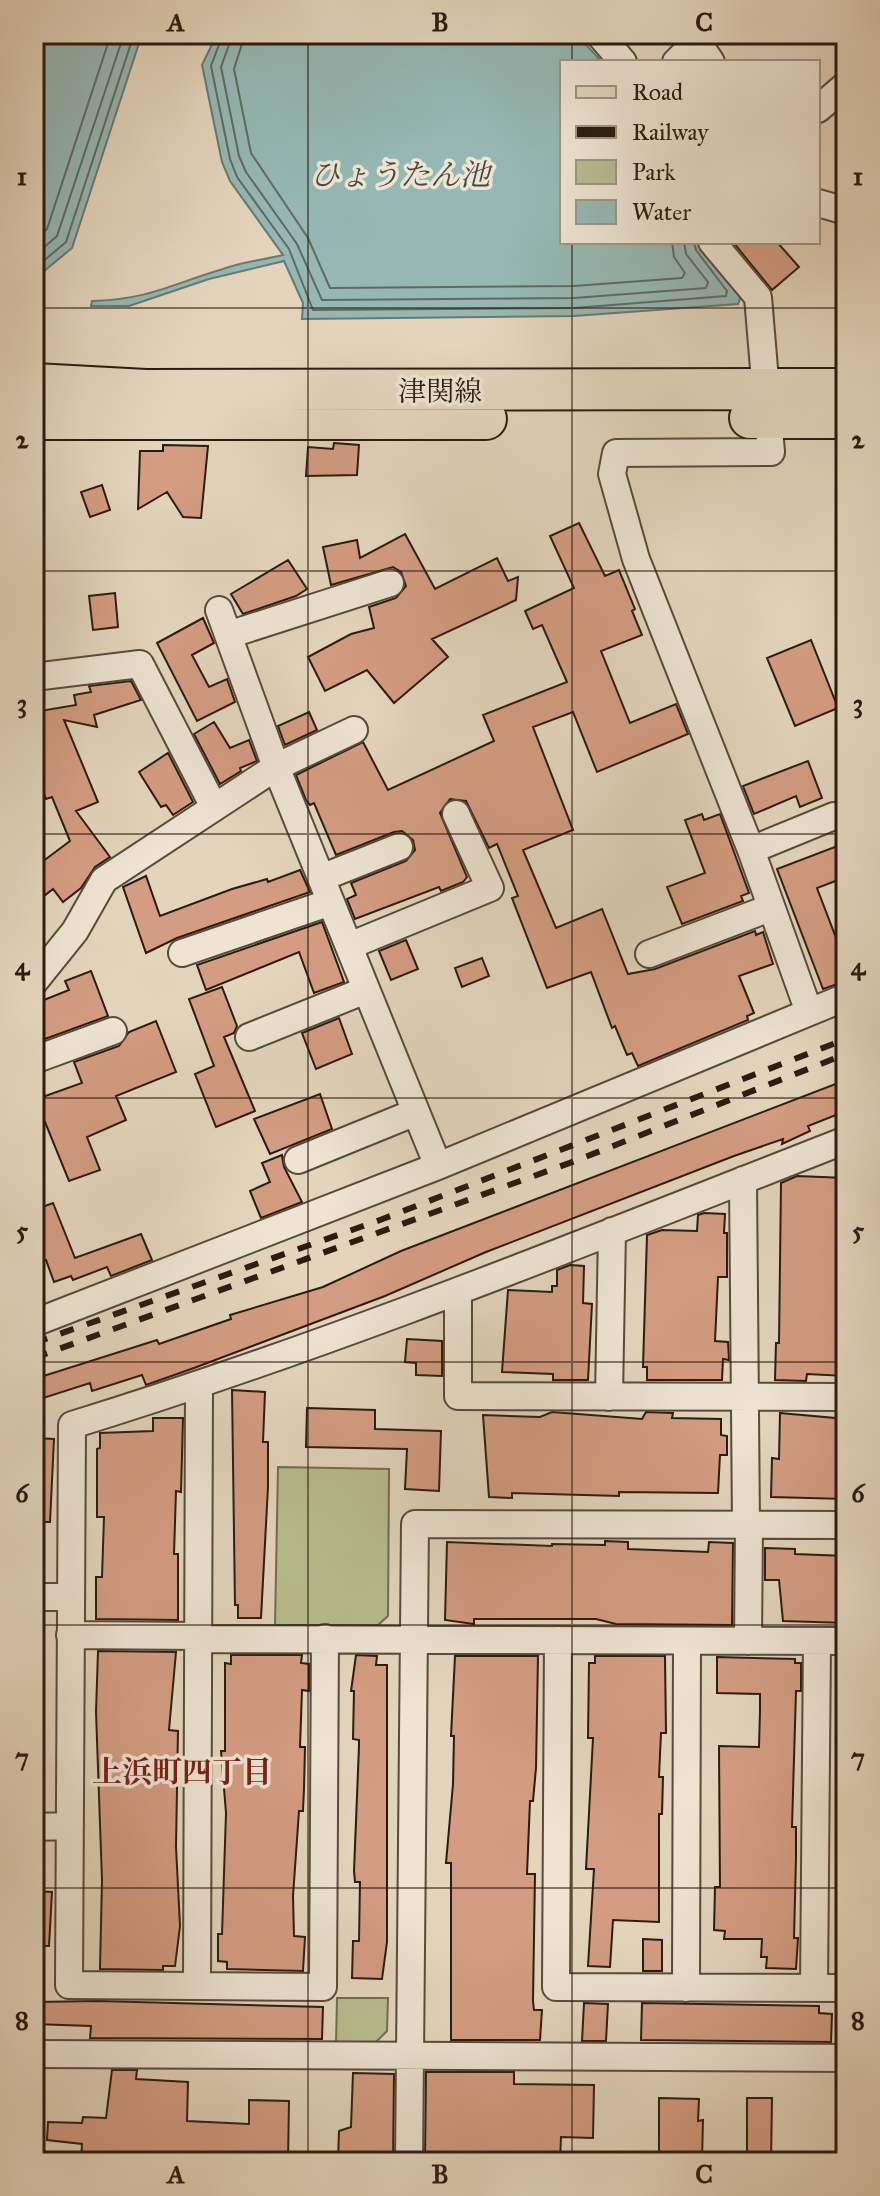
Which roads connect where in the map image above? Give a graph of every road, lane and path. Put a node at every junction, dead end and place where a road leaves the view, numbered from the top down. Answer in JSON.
{"nodes":[{"id":1,"x":599,"y":34,"type":"edge"},
{"id":2,"x":701,"y":43,"type":"edge"},
{"id":3,"x":621,"y":60,"type":"edge"},
{"id":4,"x":679,"y":60,"type":"edge"},
{"id":5,"x":846,"y":85,"type":"edge"},
{"id":6,"x":820,"y":107,"type":"edge"},
{"id":7,"x":820,"y":204,"type":"edge"},
{"id":8,"x":846,"y":211,"type":"edge"},
{"id":9,"x":714,"y":244,"type":"edge"},
{"id":10,"x":34,"y":384,"type":"edge"},
{"id":11,"x":846,"y":389,"type":"edge"},
{"id":12,"x":768,"y":404,"type":"junction"},
{"id":13,"x":846,"y":418,"type":"edge"},
{"id":14,"x":34,"y":419,"type":"edge"},
{"id":15,"x":390,"y":583,"type":"dead end"},
{"id":16,"x":219,"y":610,"type":"dead end"},
{"id":17,"x":228,"y":635,"type":"junction"},
{"id":18,"x":34,"y":677,"type":"edge"},
{"id":19,"x":354,"y":730,"type":"dead end"},
{"id":20,"x":276,"y":767,"type":"junction"},
{"id":21,"x":214,"y":807,"type":"junction"},
{"id":22,"x":456,"y":814,"type":"dead end"},
{"id":23,"x":834,"y":816,"type":"dead end"},
{"id":24,"x":399,"y":847,"type":"dead end"},
{"id":25,"x":751,"y":850,"type":"junction"},
{"id":26,"x":321,"y":878,"type":"junction"},
{"id":27,"x":331,"y":902,"type":"junction"},
{"id":28,"x":770,"y":908,"type":"junction"},
{"id":29,"x":349,"y":946,"type":"junction"},
{"id":30,"x":182,"y":953,"type":"dead end"},
{"id":31,"x":649,"y":954,"type":"dead end"},
{"id":32,"x":34,"y":982,"type":"edge"},
{"id":33,"x":366,"y":990,"type":"junction"},
{"id":34,"x":846,"y":997,"type":"edge"},
{"id":35,"x":809,"y":1012,"type":"junction"},
{"id":36,"x":113,"y":1031,"type":"dead end"},
{"id":37,"x":249,"y":1037,"type":"dead end"},
{"id":38,"x":34,"y":1060,"type":"edge"},
{"id":39,"x":416,"y":1112,"type":"junction"},
{"id":40,"x":846,"y":1140,"type":"edge"},
{"id":41,"x":298,"y":1160,"type":"dead end"},
{"id":42,"x":438,"y":1166,"type":"junction"},
{"id":43,"x":743,"y":1180,"type":"junction"},
{"id":44,"x":612,"y":1231,"type":"junction"},
{"id":45,"x":458,"y":1292,"type":"junction"},
{"id":46,"x":34,"y":1323,"type":"edge"},
{"id":47,"x":199,"y":1386,"type":"junction"},
{"id":48,"x":609,"y":1397,"type":"junction"},
{"id":49,"x":846,"y":1397,"type":"edge"},
{"id":50,"x":744,"y":1398,"type":"junction"},
{"id":51,"x":748,"y":1525,"type":"junction"},
{"id":52,"x":846,"y":1525,"type":"edge"},
{"id":53,"x":34,"y":1597,"type":"edge"},
{"id":54,"x":70,"y":1597,"type":"junction"},
{"id":55,"x":70,"y":1635,"type":"junction"},
{"id":56,"x":199,"y":1637,"type":"junction"},
{"id":57,"x":325,"y":1638,"type":"junction"},
{"id":58,"x":412,"y":1638,"type":"junction"},
{"id":59,"x":558,"y":1640,"type":"junction"},
{"id":60,"x":748,"y":1641,"type":"junction"},
{"id":61,"x":817,"y":1641,"type":"junction"},
{"id":62,"x":846,"y":1641,"type":"edge"},
{"id":63,"x":687,"y":1642,"type":"junction"},
{"id":64,"x":70,"y":1826,"type":"junction"},
{"id":65,"x":34,"y":1827,"type":"edge"},
{"id":66,"x":197,"y":1986,"type":"junction"},
{"id":67,"x":814,"y":1987,"type":"junction"},
{"id":68,"x":686,"y":1988,"type":"junction"},
{"id":69,"x":846,"y":1988,"type":"edge"},
{"id":70,"x":34,"y":2054,"type":"edge"},
{"id":71,"x":409,"y":2057,"type":"junction"},
{"id":72,"x":846,"y":2058,"type":"edge"},
{"id":73,"x":409,"y":2162,"type":"edge"}],
"edges":[{"from":1,"to":3,"type":"street"},
{"from":2,"to":4,"type":"street"},
{"from":5,"to":6,"type":"street"},
{"from":7,"to":8,"type":"street"},
{"from":9,"to":12,"type":"street"},
{"from":10,"to":12,"type":"main road","name":"津関線"},
{"from":11,"to":12,"type":"main road","name":"津関線"},
{"from":12,"to":13,"type":"main road","name":"津関線"},
{"from":12,"to":14,"type":"main road","name":"津関線"},
{"from":12,"to":25,"type":"street"},
{"from":15,"to":17,"type":"street"},
{"from":16,"to":17,"type":"street"},
{"from":17,"to":20,"type":"street"},
{"from":18,"to":21,"type":"street"},
{"from":19,"to":20,"type":"street"},
{"from":20,"to":21,"type":"street"},
{"from":20,"to":26,"type":"street"},
{"from":21,"to":32,"type":"street"},
{"from":22,"to":29,"type":"street"},
{"from":23,"to":25,"type":"street"},
{"from":24,"to":26,"type":"street"},
{"from":25,"to":28,"type":"street"},
{"from":26,"to":27,"type":"street"},
{"from":27,"to":29,"type":"street"},
{"from":27,"to":30,"type":"street"},
{"from":28,"to":31,"type":"street"},
{"from":28,"to":35,"type":"street"},
{"from":29,"to":33,"type":"street"},
{"from":33,"to":37,"type":"street"},
{"from":33,"to":39,"type":"street"},
{"from":34,"to":35,"type":"street"},
{"from":35,"to":42,"type":"street"},
{"from":36,"to":38,"type":"street"},
{"from":39,"to":41,"type":"street"},
{"from":39,"to":42,"type":"street"},
{"from":40,"to":43,"type":"street"},
{"from":42,"to":46,"type":"street"},
{"from":43,"to":44,"type":"street"},
{"from":43,"to":50,"type":"street"},
{"from":44,"to":45,"type":"street"},
{"from":44,"to":48,"type":"street"},
{"from":45,"to":47,"type":"street"},
{"from":45,"to":48,"type":"street"},
{"from":47,"to":54,"type":"street"},
{"from":47,"to":56,"type":"street"},
{"from":48,"to":50,"type":"street"},
{"from":49,"to":50,"type":"street"},
{"from":50,"to":51,"type":"street"},
{"from":51,"to":52,"type":"street"},
{"from":51,"to":58,"type":"street"},
{"from":51,"to":60,"type":"street"},
{"from":53,"to":54,"type":"street"},
{"from":54,"to":55,"type":"street"},
{"from":55,"to":56,"type":"street"},
{"from":55,"to":64,"type":"street"},
{"from":56,"to":57,"type":"street"},
{"from":56,"to":66,"type":"street"},
{"from":57,"to":58,"type":"street"},
{"from":57,"to":66,"type":"street"},
{"from":58,"to":59,"type":"street"},
{"from":58,"to":71,"type":"street"},
{"from":59,"to":63,"type":"street"},
{"from":59,"to":68,"type":"street"},
{"from":60,"to":61,"type":"street"},
{"from":60,"to":63,"type":"street"},
{"from":61,"to":62,"type":"street"},
{"from":61,"to":67,"type":"street"},
{"from":63,"to":68,"type":"street"},
{"from":64,"to":65,"type":"street"},
{"from":64,"to":66,"type":"street"},
{"from":67,"to":68,"type":"street"},
{"from":67,"to":69,"type":"street"},
{"from":70,"to":71,"type":"street"},
{"from":71,"to":72,"type":"street"},
{"from":71,"to":73,"type":"street"}]}
